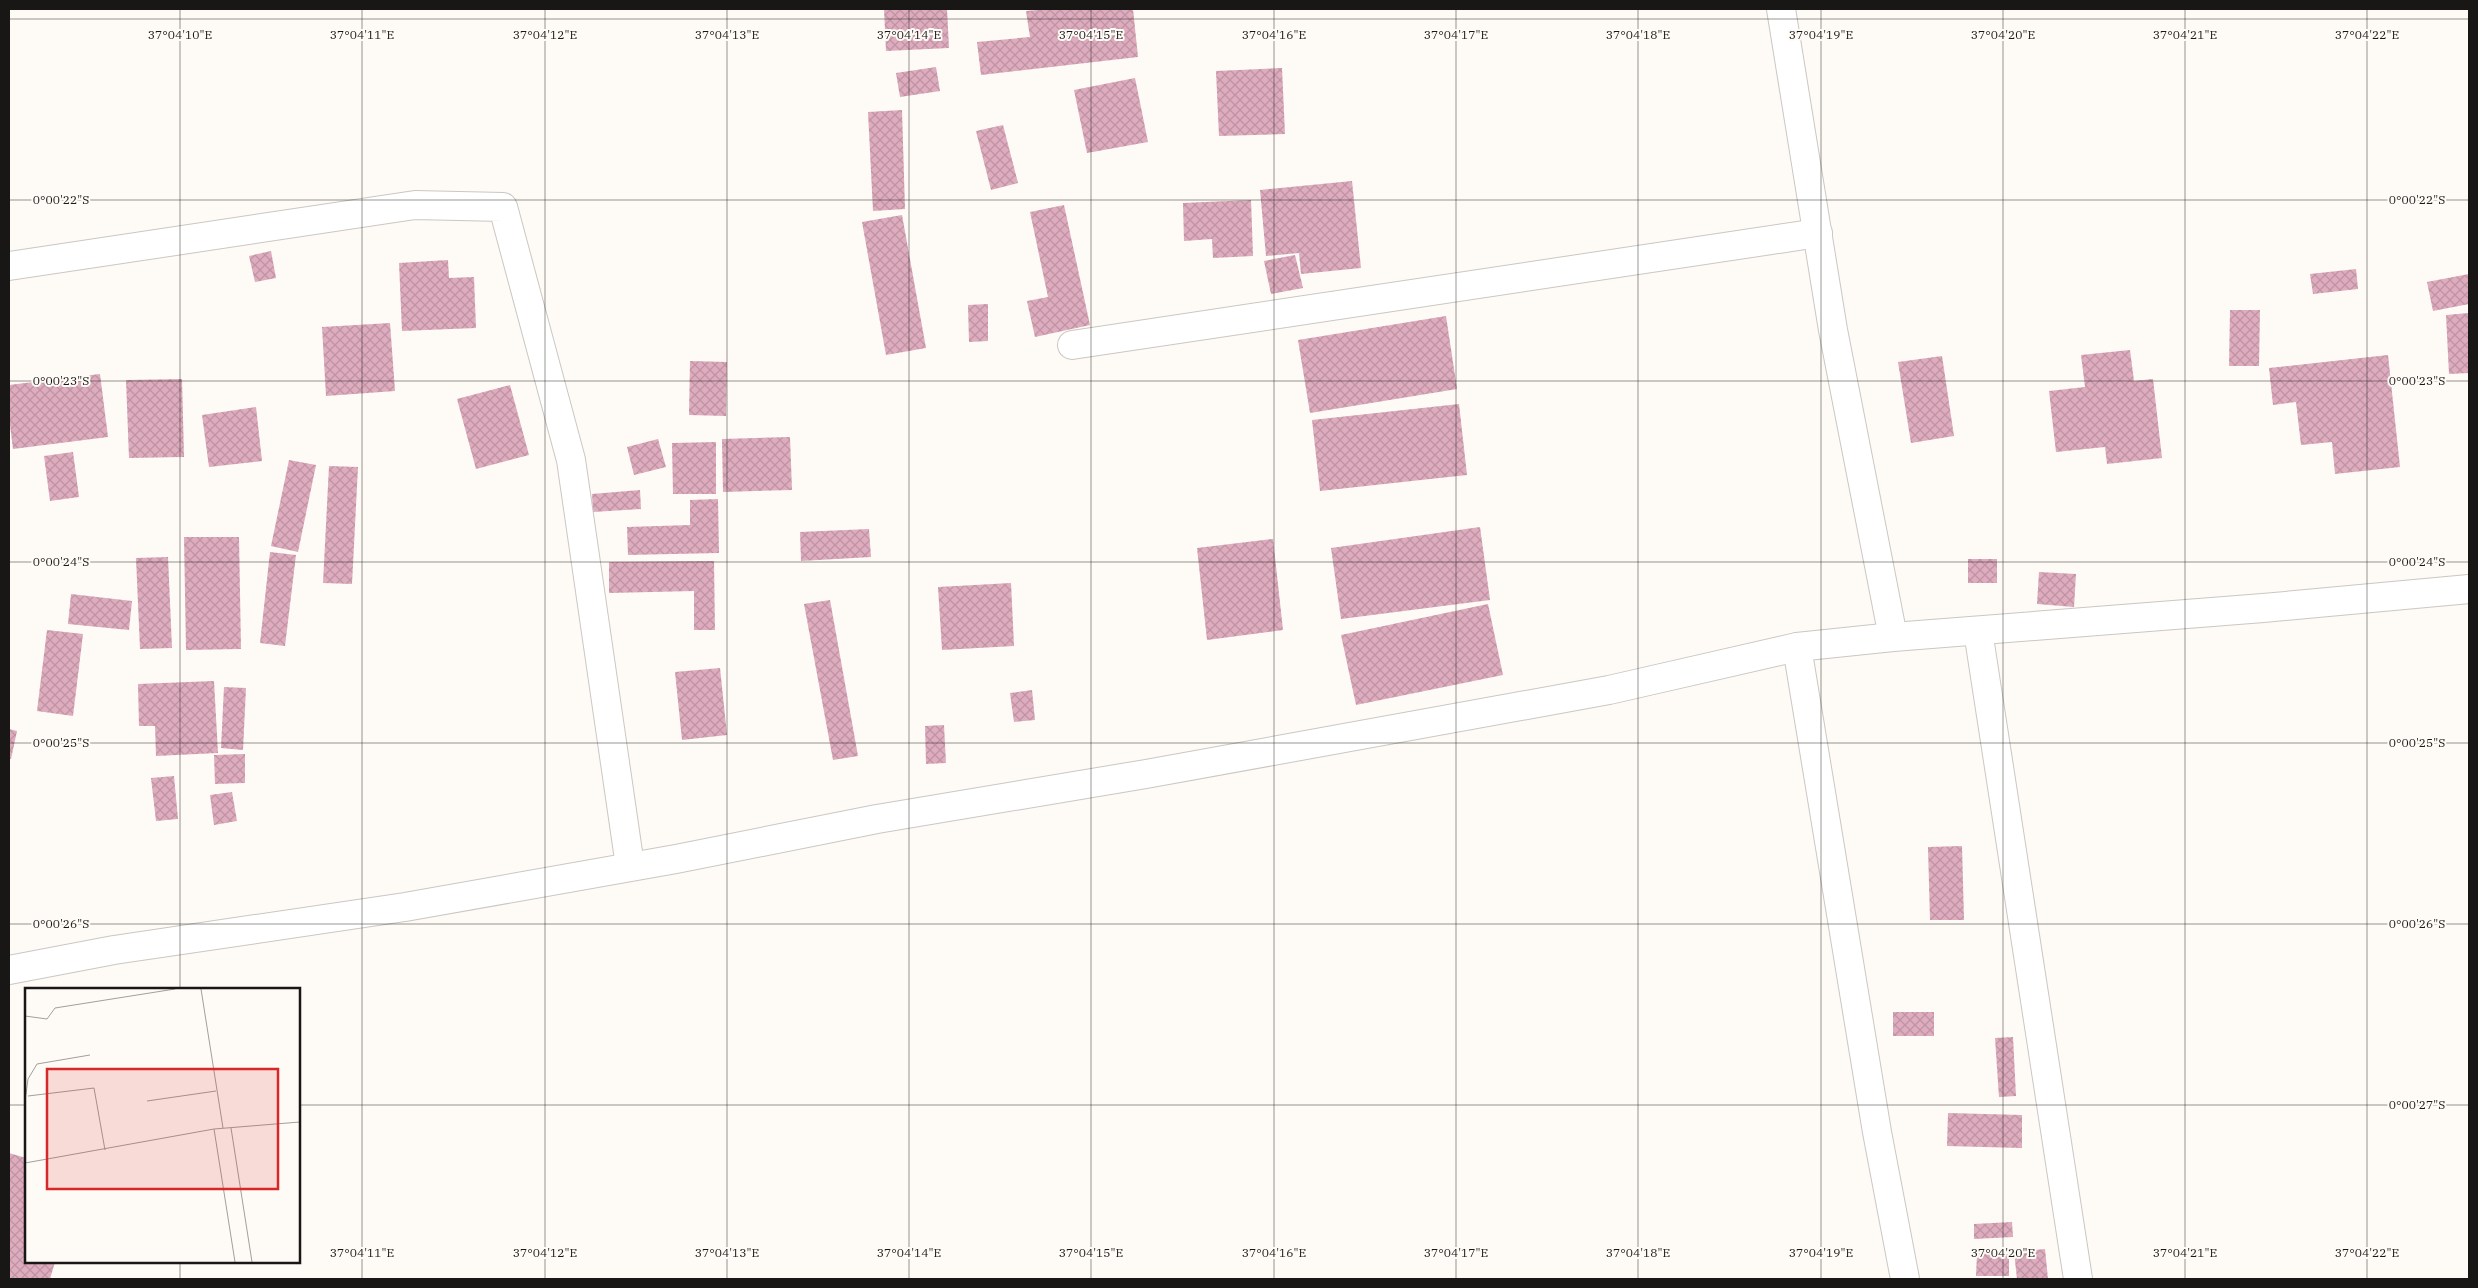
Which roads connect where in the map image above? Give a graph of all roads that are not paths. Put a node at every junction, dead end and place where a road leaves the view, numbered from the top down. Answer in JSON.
{"nodes":[{"id":1,"x":1781,"y":9,"type":"edge"},
{"id":2,"x":1818,"y":233,"type":"junction"},
{"id":3,"x":9,"y":266,"type":"edge"},
{"id":4,"x":1072,"y":345,"type":"dead end"},
{"id":5,"x":2469,"y":589,"type":"edge"},
{"id":6,"x":1978,"y":631,"type":"junction"},
{"id":7,"x":1893,"y":637,"type":"junction"},
{"id":8,"x":1797,"y":647,"type":"junction"},
{"id":9,"x":630,"y":866,"type":"junction"},
{"id":10,"x":9,"y":970,"type":"edge"},
{"id":11,"x":1905,"y":1279,"type":"edge"},
{"id":12,"x":2078,"y":1279,"type":"edge"}],
"edges":[{"from":1,"to":2,"type":"street"},
{"from":2,"to":4,"type":"street"},
{"from":2,"to":7,"type":"street"},
{"from":3,"to":9,"type":"street"},
{"from":5,"to":6,"type":"street"},
{"from":6,"to":7,"type":"street"},
{"from":6,"to":12,"type":"street"},
{"from":7,"to":8,"type":"street"},
{"from":8,"to":9,"type":"street"},
{"from":8,"to":11,"type":"street"},
{"from":9,"to":10,"type":"street"}]}
